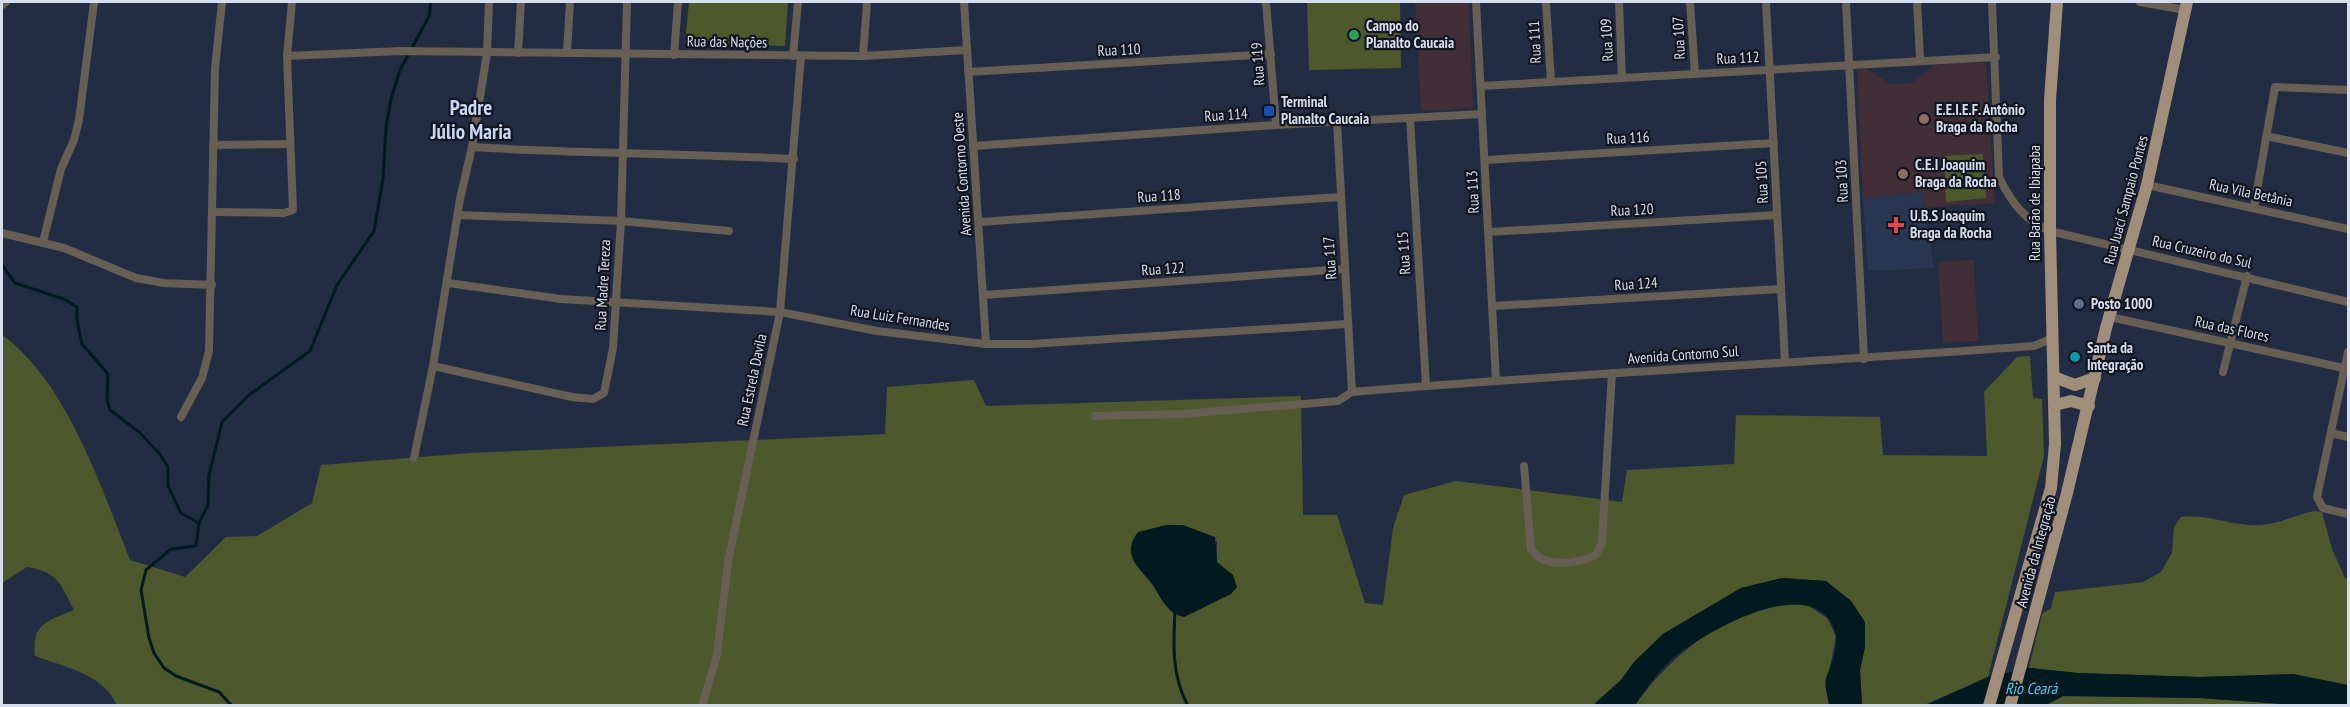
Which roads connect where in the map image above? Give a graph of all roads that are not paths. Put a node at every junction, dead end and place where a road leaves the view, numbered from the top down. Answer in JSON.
{"nodes":[{"id":1,"x":6,"y":2,"type":"edge"},
{"id":2,"x":94,"y":2,"type":"edge"},
{"id":3,"x":222,"y":2,"type":"edge"},
{"id":4,"x":292,"y":2,"type":"edge"},
{"id":5,"x":489,"y":2,"type":"edge"},
{"id":6,"x":521,"y":2,"type":"edge"},
{"id":7,"x":570,"y":2,"type":"edge"},
{"id":8,"x":627,"y":2,"type":"edge"},
{"id":9,"x":678,"y":2,"type":"edge"},
{"id":10,"x":798,"y":2,"type":"edge"},
{"id":11,"x":867,"y":2,"type":"edge"},
{"id":12,"x":964,"y":2,"type":"edge"},
{"id":13,"x":1266,"y":2,"type":"edge"},
{"id":14,"x":1476,"y":2,"type":"edge"},
{"id":15,"x":1546,"y":2,"type":"edge"},
{"id":16,"x":1618,"y":2,"type":"edge"},
{"id":17,"x":1690,"y":2,"type":"edge"},
{"id":18,"x":1766,"y":2,"type":"edge"},
{"id":19,"x":1846,"y":2,"type":"edge"},
{"id":20,"x":1917,"y":2,"type":"edge"},
{"id":21,"x":1992,"y":2,"type":"edge"},
{"id":22,"x":2057,"y":2,"type":"edge"},
{"id":23,"x":2140,"y":2,"type":"edge"},
{"id":24,"x":2,"y":5,"type":"edge"},
{"id":25,"x":2186,"y":6,"type":"edge"},
{"id":26,"x":967,"y":50,"type":"junction"},
{"id":27,"x":487,"y":53,"type":"junction"},
{"id":28,"x":518,"y":53,"type":"junction"},
{"id":29,"x":567,"y":53,"type":"junction"},
{"id":30,"x":624,"y":54,"type":"junction"},
{"id":31,"x":1271,"y":54,"type":"junction"},
{"id":32,"x":674,"y":55,"type":"junction"},
{"id":33,"x":286,"y":56,"type":"junction"},
{"id":34,"x":797,"y":56,"type":"junction"},
{"id":35,"x":863,"y":56,"type":"junction"},
{"id":36,"x":1996,"y":57,"type":"junction"},
{"id":37,"x":1920,"y":60,"type":"junction"},
{"id":38,"x":1849,"y":64,"type":"junction"},
{"id":39,"x":1770,"y":70,"type":"junction"},
{"id":40,"x":968,"y":72,"type":"junction"},
{"id":41,"x":1695,"y":74,"type":"junction"},
{"id":42,"x":1622,"y":78,"type":"junction"},
{"id":43,"x":1551,"y":82,"type":"junction"},
{"id":44,"x":1481,"y":86,"type":"junction"},
{"id":45,"x":2349,"y":90,"type":"edge"},
{"id":46,"x":1482,"y":114,"type":"junction"},
{"id":47,"x":1410,"y":118,"type":"junction"},
{"id":48,"x":1337,"y":122,"type":"junction"},
{"id":49,"x":1276,"y":125,"type":"junction"},
{"id":50,"x":2266,"y":136,"type":"junction"},
{"id":51,"x":1774,"y":143,"type":"junction"},
{"id":52,"x":290,"y":144,"type":"junction"},
{"id":53,"x":213,"y":145,"type":"junction"},
{"id":54,"x":973,"y":146,"type":"junction"},
{"id":55,"x":472,"y":147,"type":"junction"},
{"id":56,"x":624,"y":152,"type":"junction"},
{"id":57,"x":2349,"y":153,"type":"edge"},
{"id":58,"x":794,"y":159,"type":"junction"},
{"id":59,"x":1485,"y":160,"type":"junction"},
{"id":60,"x":2147,"y":185,"type":"junction"},
{"id":61,"x":1340,"y":197,"type":"junction"},
{"id":62,"x":2254,"y":207,"type":"junction"},
{"id":63,"x":213,"y":212,"type":"junction"},
{"id":64,"x":458,"y":215,"type":"junction"},
{"id":65,"x":1777,"y":215,"type":"junction"},
{"id":66,"x":621,"y":221,"type":"junction"},
{"id":67,"x":980,"y":222,"type":"junction"},
{"id":68,"x":2349,"y":229,"type":"edge"},
{"id":69,"x":729,"y":231,"type":"dead end"},
{"id":70,"x":2050,"y":231,"type":"junction"},
{"id":71,"x":1488,"y":232,"type":"junction"},
{"id":72,"x":2,"y":233,"type":"edge"},
{"id":73,"x":43,"y":242,"type":"junction"},
{"id":74,"x":2128,"y":249,"type":"junction"},
{"id":75,"x":1344,"y":269,"type":"junction"},
{"id":76,"x":2247,"y":276,"type":"junction"},
{"id":77,"x":448,"y":283,"type":"junction"},
{"id":78,"x":212,"y":285,"type":"junction"},
{"id":79,"x":1780,"y":289,"type":"junction"},
{"id":80,"x":984,"y":295,"type":"junction"},
{"id":81,"x":615,"y":302,"type":"junction"},
{"id":82,"x":2349,"y":302,"type":"edge"},
{"id":83,"x":1493,"y":306,"type":"junction"},
{"id":84,"x":780,"y":312,"type":"junction"},
{"id":85,"x":2110,"y":317,"type":"junction"},
{"id":86,"x":1348,"y":324,"type":"junction"},
{"id":87,"x":2053,"y":338,"type":"junction"},
{"id":88,"x":2231,"y":342,"type":"junction"},
{"id":89,"x":986,"y":344,"type":"junction"},
{"id":90,"x":2349,"y":352,"type":"edge"},
{"id":91,"x":1864,"y":359,"type":"junction"},
{"id":92,"x":1785,"y":362,"type":"junction"},
{"id":93,"x":433,"y":366,"type":"junction"},
{"id":94,"x":2347,"y":368,"type":"edge"},
{"id":95,"x":2223,"y":372,"type":"dead end"},
{"id":96,"x":1612,"y":373,"type":"junction"},
{"id":97,"x":2054,"y":377,"type":"junction"},
{"id":98,"x":2095,"y":378,"type":"junction"},
{"id":99,"x":1496,"y":381,"type":"junction"},
{"id":100,"x":1426,"y":386,"type":"junction"},
{"id":101,"x":1352,"y":392,"type":"junction"},
{"id":102,"x":2055,"y":405,"type":"junction"},
{"id":103,"x":2089,"y":406,"type":"junction"},
{"id":104,"x":1095,"y":416,"type":"dead end"},
{"id":105,"x":182,"y":417,"type":"dead end"},
{"id":106,"x":2331,"y":433,"type":"junction"},
{"id":107,"x":2349,"y":437,"type":"edge"},
{"id":108,"x":414,"y":458,"type":"dead end"},
{"id":109,"x":1524,"y":466,"type":"dead end"},
{"id":110,"x":2349,"y":514,"type":"edge"},
{"id":111,"x":702,"y":705,"type":"edge"},
{"id":112,"x":1989,"y":705,"type":"edge"},
{"id":113,"x":2010,"y":705,"type":"edge"}],
"edges":[{"from":1,"to":24,"type":"street"},
{"from":2,"to":73,"type":"street"},
{"from":3,"to":53,"type":"street"},
{"from":4,"to":33,"type":"street"},
{"from":5,"to":27,"type":"street"},
{"from":6,"to":28,"type":"street"},
{"from":7,"to":29,"type":"street"},
{"from":8,"to":30,"type":"street","name":"Rua Madre Tereza"},
{"from":9,"to":32,"type":"street"},
{"from":10,"to":34,"type":"street","name":"Rua Estrela Davila"},
{"from":11,"to":35,"type":"street"},
{"from":12,"to":26,"type":"street","name":"Avenida Contorno Oeste"},
{"from":13,"to":31,"type":"street","name":"Rua 119"},
{"from":14,"to":44,"type":"street","name":"Rua 113"},
{"from":15,"to":43,"type":"street","name":"Rua 111"},
{"from":16,"to":42,"type":"street","name":"Rua 109"},
{"from":17,"to":41,"type":"street","name":"Rua 107"},
{"from":18,"to":39,"type":"street","name":"Rua 105"},
{"from":19,"to":38,"type":"street","name":"Rua 103"},
{"from":20,"to":37,"type":"street"},
{"from":21,"to":36,"type":"street"},
{"from":22,"to":70,"type":"main road","name":"Rua Barão de Ibiapaba"},
{"from":23,"to":25,"type":"street"},
{"from":25,"to":60,"type":"main road","name":"Rua Juací Sampaio Pontes"},
{"from":26,"to":35,"type":"street","name":"Rua das Nações"},
{"from":26,"to":40,"type":"street","name":"Avenida Contorno Oeste"},
{"from":27,"to":28,"type":"street","name":"Rua das Nações"},
{"from":27,"to":33,"type":"street","name":"Rua das Nações"},
{"from":27,"to":55,"type":"street"},
{"from":28,"to":29,"type":"street","name":"Rua das Nações"},
{"from":29,"to":30,"type":"street","name":"Rua das Nações"},
{"from":30,"to":32,"type":"street","name":"Rua das Nações"},
{"from":30,"to":56,"type":"street","name":"Rua Madre Tereza"},
{"from":31,"to":40,"type":"street","name":"Rua 110"},
{"from":31,"to":49,"type":"street","name":"Rua 119"},
{"from":32,"to":34,"type":"street","name":"Rua das Nações"},
{"from":33,"to":52,"type":"street"},
{"from":34,"to":35,"type":"street","name":"Rua das Nações"},
{"from":34,"to":58,"type":"street","name":"Rua Estrela Davila"},
{"from":36,"to":37,"type":"street","name":"Rua 112"},
{"from":36,"to":70,"type":"street"},
{"from":37,"to":38,"type":"street","name":"Rua 112"},
{"from":38,"to":39,"type":"street","name":"Rua 112"},
{"from":38,"to":91,"type":"street","name":"Rua 103"},
{"from":39,"to":41,"type":"street","name":"Rua 112"},
{"from":39,"to":51,"type":"street","name":"Rua 105"},
{"from":40,"to":54,"type":"street","name":"Avenida Contorno Oeste"},
{"from":41,"to":42,"type":"street","name":"Rua 112"},
{"from":42,"to":43,"type":"street","name":"Rua 112"},
{"from":43,"to":44,"type":"street","name":"Rua 112"},
{"from":44,"to":46,"type":"street","name":"Rua 113"},
{"from":45,"to":50,"type":"street"},
{"from":46,"to":47,"type":"street","name":"Rua 114"},
{"from":46,"to":59,"type":"street","name":"Rua 113"},
{"from":47,"to":48,"type":"street","name":"Rua 114"},
{"from":47,"to":100,"type":"street","name":"Rua 115"},
{"from":48,"to":49,"type":"street","name":"Rua 114"},
{"from":48,"to":61,"type":"street","name":"Rua 117"},
{"from":49,"to":54,"type":"street","name":"Rua 114"},
{"from":50,"to":57,"type":"street"},
{"from":50,"to":62,"type":"street"},
{"from":51,"to":59,"type":"street","name":"Rua 116"},
{"from":51,"to":65,"type":"street","name":"Rua 105"},
{"from":52,"to":53,"type":"street"},
{"from":52,"to":63,"type":"street"},
{"from":53,"to":63,"type":"street"},
{"from":54,"to":67,"type":"street","name":"Avenida Contorno Oeste"},
{"from":55,"to":56,"type":"street"},
{"from":55,"to":64,"type":"street"},
{"from":56,"to":58,"type":"street"},
{"from":56,"to":66,"type":"street","name":"Rua Madre Tereza"},
{"from":58,"to":84,"type":"street","name":"Rua Estrela Davila"},
{"from":59,"to":71,"type":"street","name":"Rua 113"},
{"from":60,"to":62,"type":"street","name":"Rua Vila Betânia"},
{"from":60,"to":74,"type":"main road","name":"Rua Juací Sampaio Pontes"},
{"from":61,"to":67,"type":"street","name":"Rua 118"},
{"from":61,"to":75,"type":"street","name":"Rua 117"},
{"from":62,"to":68,"type":"street","name":"Rua Vila Betânia"},
{"from":63,"to":78,"type":"street"},
{"from":64,"to":66,"type":"street"},
{"from":64,"to":77,"type":"street"},
{"from":65,"to":71,"type":"street","name":"Rua 120"},
{"from":65,"to":79,"type":"street","name":"Rua 105"},
{"from":66,"to":69,"type":"street"},
{"from":66,"to":81,"type":"street","name":"Rua Madre Tereza"},
{"from":67,"to":80,"type":"street","name":"Avenida Contorno Oeste"},
{"from":70,"to":74,"type":"street","name":"Rua Cruzeiro do Sul"},
{"from":70,"to":87,"type":"main road","name":"Rua Barão de Ibiapaba"},
{"from":71,"to":83,"type":"street","name":"Rua 113"},
{"from":72,"to":73,"type":"street"},
{"from":73,"to":78,"type":"street"},
{"from":74,"to":76,"type":"street","name":"Rua Cruzeiro do Sul"},
{"from":74,"to":85,"type":"main road","name":"Rua Juací Sampaio Pontes"},
{"from":75,"to":80,"type":"street","name":"Rua 122"},
{"from":75,"to":86,"type":"street","name":"Rua 117"},
{"from":76,"to":82,"type":"street","name":"Rua Cruzeiro do Sul"},
{"from":76,"to":88,"type":"street"},
{"from":77,"to":81,"type":"street","name":"Rua Luiz Fernandes"},
{"from":77,"to":93,"type":"street"},
{"from":78,"to":105,"type":"street"},
{"from":79,"to":83,"type":"street","name":"Rua 124"},
{"from":79,"to":92,"type":"street","name":"Rua 105"},
{"from":80,"to":89,"type":"street","name":"Avenida Contorno Oeste"},
{"from":81,"to":84,"type":"street","name":"Rua Luiz Fernandes"},
{"from":81,"to":93,"type":"street","name":"Rua Madre Tereza"},
{"from":83,"to":99,"type":"street","name":"Rua 113"},
{"from":84,"to":89,"type":"street","name":"Rua Luiz Fernandes"},
{"from":84,"to":111,"type":"street","name":"Rua Estrela Davila"},
{"from":85,"to":88,"type":"street","name":"Rua das Flores"},
{"from":85,"to":98,"type":"main road","name":"Rua Juací Sampaio Pontes"},
{"from":86,"to":89,"type":"street","name":"Rua Luiz Fernandes"},
{"from":86,"to":101,"type":"street","name":"Rua 117"},
{"from":87,"to":91,"type":"street","name":"Avenida Contorno Sul"},
{"from":87,"to":97,"type":"main road","name":"Rua Barão de Ibiapaba"},
{"from":88,"to":94,"type":"street","name":"Rua das Flores"},
{"from":88,"to":95,"type":"street"},
{"from":90,"to":94,"type":"street"},
{"from":91,"to":92,"type":"street","name":"Avenida Contorno Sul"},
{"from":92,"to":96,"type":"street","name":"Avenida Contorno Sul"},
{"from":93,"to":108,"type":"street"},
{"from":94,"to":106,"type":"street"},
{"from":96,"to":99,"type":"street","name":"Avenida Contorno Sul"},
{"from":96,"to":109,"type":"street"},
{"from":97,"to":98,"type":"main road"},
{"from":97,"to":102,"type":"main road","name":"Rua Barão de Ibiapaba"},
{"from":98,"to":103,"type":"main road","name":"Rua Juací Sampaio Pontes"},
{"from":99,"to":100,"type":"street","name":"Avenida Contorno Sul"},
{"from":100,"to":101,"type":"street","name":"Avenida Contorno Sul"},
{"from":101,"to":104,"type":"street","name":"Avenida Contorno Sul"},
{"from":102,"to":103,"type":"main road"},
{"from":102,"to":112,"type":"main road","name":"Avenida da Integração"},
{"from":103,"to":113,"type":"main road","name":"Avenida da Integração"},
{"from":106,"to":107,"type":"street"},
{"from":106,"to":110,"type":"street"}]}
